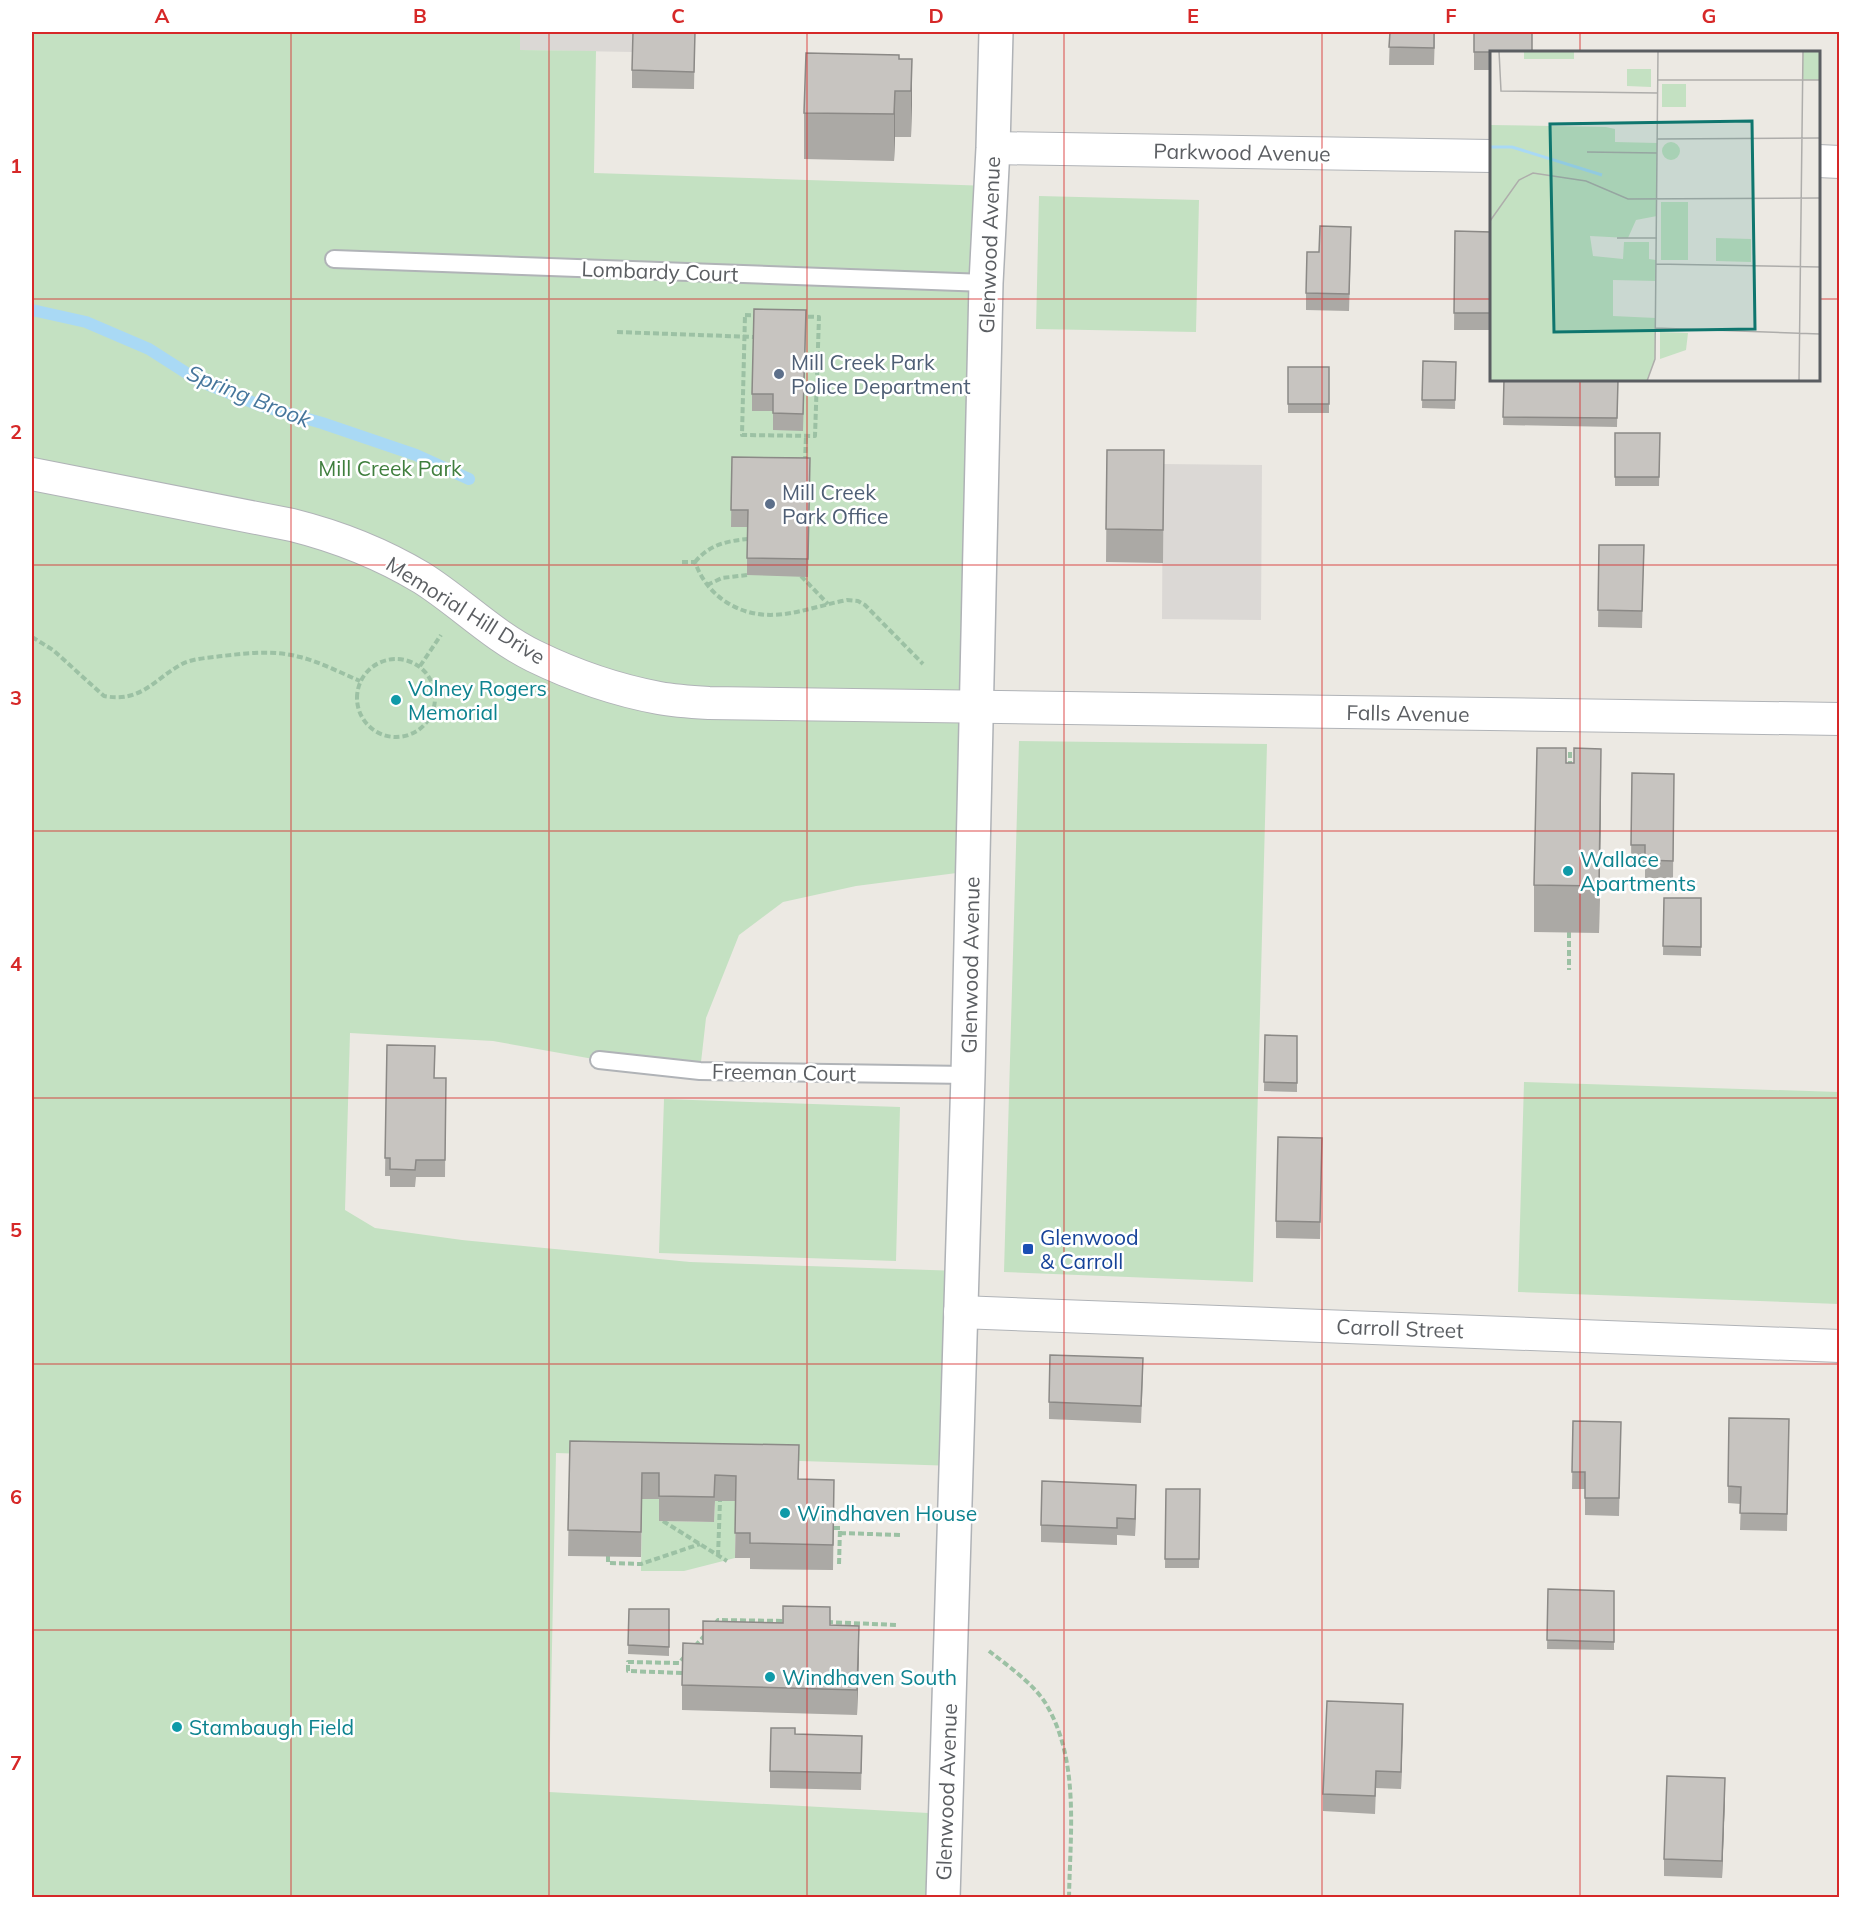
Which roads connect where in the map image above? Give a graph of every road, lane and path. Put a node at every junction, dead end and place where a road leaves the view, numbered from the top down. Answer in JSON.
{"nodes":[{"id":1,"x":996,"y":32,"type":"edge"},
{"id":2,"x":993,"y":148,"type":"junction"},
{"id":3,"x":1490,"y":156,"type":"edge"},
{"id":4,"x":1820,"y":161,"type":"edge"},
{"id":5,"x":1839,"y":162,"type":"edge"},
{"id":6,"x":334,"y":259,"type":"dead end"},
{"id":7,"x":986,"y":283,"type":"junction"},
{"id":8,"x":617,"y":332,"type":"dead end"},
{"id":9,"x":744,"y":336,"type":"junction"},
{"id":10,"x":754,"y":337,"type":"edge"},
{"id":11,"x":806,"y":436,"type":"junction"},
{"id":12,"x":805,"y":465,"type":"edge"},
{"id":13,"x":32,"y":474,"type":"edge"},
{"id":14,"x":748,"y":539,"type":"edge"},
{"id":15,"x":682,"y":562,"type":"dead end"},
{"id":16,"x":695,"y":562,"type":"junction"},
{"id":17,"x":747,"y":575,"type":"edge"},
{"id":18,"x":801,"y":576,"type":"edge"},
{"id":19,"x":707,"y":585,"type":"junction"},
{"id":20,"x":828,"y":604,"type":"junction"},
{"id":21,"x":32,"y":637,"type":"edge"},
{"id":22,"x":433,"y":646,"type":"dead end"},
{"id":23,"x":923,"y":664,"type":"dead end"},
{"id":24,"x":419,"y":666,"type":"junction"},
{"id":25,"x":360,"y":681,"type":"junction"},
{"id":26,"x":976,"y":707,"type":"junction"},
{"id":27,"x":1839,"y":719,"type":"edge"},
{"id":28,"x":1570,"y":748,"type":"dead end"},
{"id":29,"x":1570,"y":768,"type":"edge"},
{"id":30,"x":1569,"y":932,"type":"edge"},
{"id":31,"x":1569,"y":970,"type":"dead end"},
{"id":32,"x":599,"y":1060,"type":"dead end"},
{"id":33,"x":968,"y":1076,"type":"junction"},
{"id":34,"x":960,"y":1311,"type":"junction"},
{"id":35,"x":1839,"y":1346,"type":"edge"},
{"id":36,"x":720,"y":1501,"type":"edge"},
{"id":37,"x":663,"y":1521,"type":"edge"},
{"id":38,"x":834,"y":1528,"type":"edge"},
{"id":39,"x":840,"y":1533,"type":"junction"},
{"id":40,"x":900,"y":1535,"type":"dead end"},
{"id":41,"x":700,"y":1545,"type":"junction"},
{"id":42,"x":718,"y":1556,"type":"junction"},
{"id":43,"x":608,"y":1557,"type":"edge"},
{"id":44,"x":727,"y":1561,"type":"dead end"},
{"id":45,"x":839,"y":1565,"type":"dead end"},
{"id":46,"x":788,"y":1622,"type":"edge"},
{"id":47,"x":823,"y":1622,"type":"edge"},
{"id":48,"x":898,"y":1625,"type":"dead end"},
{"id":49,"x":951,"y":1632,"type":"junction"},
{"id":50,"x":682,"y":1673,"type":"edge"},
{"id":51,"x":858,"y":1681,"type":"edge"},
{"id":52,"x":896,"y":1683,"type":"dead end"},
{"id":53,"x":943,"y":1898,"type":"edge"},
{"id":54,"x":1069,"y":1898,"type":"edge"}],
"edges":[{"from":1,"to":2,"type":"main road","name":"Glenwood Avenue"},
{"from":2,"to":3,"type":"street","name":"Parkwood Avenue"},
{"from":2,"to":7,"type":"main road","name":"Glenwood Avenue"},
{"from":4,"to":5,"type":"street"},
{"from":6,"to":7,"type":"lane","name":"Lombardy Court"},
{"from":7,"to":26,"type":"main road","name":"Glenwood Avenue"},
{"from":8,"to":9,"type":"path"},
{"from":9,"to":10,"type":"path"},
{"from":9,"to":11,"type":"path"},
{"from":9,"to":11,"type":"path"},
{"from":11,"to":12,"type":"path"},
{"from":13,"to":26,"type":"street","name":"Memorial Hill Drive"},
{"from":14,"to":16,"type":"path"},
{"from":15,"to":16,"type":"path"},
{"from":16,"to":19,"type":"path"},
{"from":17,"to":19,"type":"path"},
{"from":18,"to":20,"type":"path"},
{"from":19,"to":20,"type":"path"},
{"from":20,"to":23,"type":"path"},
{"from":21,"to":25,"type":"path"},
{"from":22,"to":24,"type":"path"},
{"from":24,"to":25,"type":"path"},
{"from":24,"to":25,"type":"path"},
{"from":26,"to":27,"type":"street","name":"Falls Avenue"},
{"from":26,"to":33,"type":"main road","name":"Glenwood Avenue"},
{"from":28,"to":29,"type":"path"},
{"from":30,"to":31,"type":"path"},
{"from":32,"to":33,"type":"lane","name":"Freeman Court"},
{"from":33,"to":34,"type":"main road","name":"Glenwood Avenue"},
{"from":34,"to":35,"type":"street","name":"Carroll Street"},
{"from":34,"to":49,"type":"main road","name":"Glenwood Avenue"},
{"from":36,"to":42,"type":"path"},
{"from":37,"to":41,"type":"path"},
{"from":38,"to":39,"type":"path"},
{"from":39,"to":40,"type":"path"},
{"from":39,"to":45,"type":"path"},
{"from":41,"to":42,"type":"path"},
{"from":41,"to":43,"type":"path"},
{"from":42,"to":44,"type":"path"},
{"from":46,"to":50,"type":"path"},
{"from":47,"to":48,"type":"path"},
{"from":49,"to":53,"type":"main road","name":"Glenwood Avenue"},
{"from":49,"to":54,"type":"path"},
{"from":51,"to":52,"type":"path"}]}
